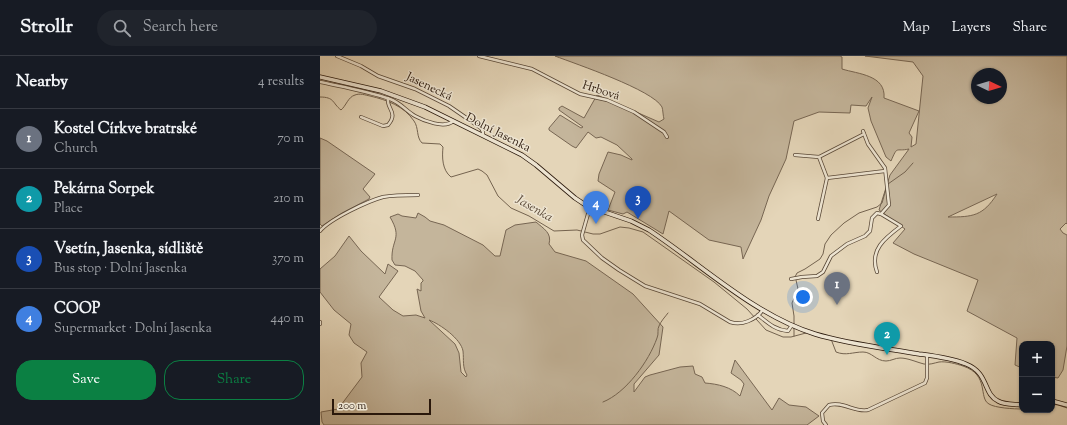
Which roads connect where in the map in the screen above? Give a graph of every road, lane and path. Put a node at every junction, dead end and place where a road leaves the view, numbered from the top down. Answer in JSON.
{"nodes":[{"id":1,"x":337,"y":56,"type":"edge"},
{"id":2,"x":479,"y":56,"type":"edge"},
{"id":3,"x":320,"y":77,"type":"edge"},
{"id":4,"x":320,"y":82,"type":"edge"},
{"id":5,"x":388,"y":100,"type":"junction"},
{"id":6,"x":361,"y":117,"type":"dead end"},
{"id":7,"x":454,"y":121,"type":"junction"},
{"id":8,"x":483,"y":135,"type":"junction"},
{"id":9,"x":667,"y":137,"type":"dead end"},
{"id":10,"x":795,"y":155,"type":"dead end"},
{"id":11,"x":819,"y":157,"type":"junction"},
{"id":12,"x":885,"y":171,"type":"junction"},
{"id":13,"x":827,"y":178,"type":"junction"},
{"id":14,"x":418,"y":195,"type":"dead end"},
{"id":15,"x":590,"y":207,"type":"junction"},
{"id":16,"x":881,"y":214,"type":"junction"},
{"id":17,"x":818,"y":219,"type":"dead end"},
{"id":18,"x":320,"y":232,"type":"edge"},
{"id":19,"x":877,"y":272,"type":"dead end"},
{"id":20,"x":791,"y":279,"type":"dead end"},
{"id":21,"x":763,"y":310,"type":"junction"},
{"id":22,"x":758,"y":315,"type":"junction"},
{"id":23,"x":794,"y":326,"type":"junction"},
{"id":24,"x":927,"y":355,"type":"junction"},
{"id":25,"x":1055,"y":402,"type":"edge"},
{"id":26,"x":1019,"y":405,"type":"edge"},
{"id":27,"x":1067,"y":405,"type":"edge"},
{"id":28,"x":826,"y":425,"type":"edge"}],
"edges":[{"from":1,"to":8,"type":"street","name":"Jasenecká"},
{"from":2,"to":9,"type":"street","name":"Hrbová"},
{"from":3,"to":7,"type":"street","name":"Dolní Jasenka"},
{"from":4,"to":5,"type":"street","name":"Dolní Jasenka"},
{"from":5,"to":6,"type":"street"},
{"from":5,"to":7,"type":"street","name":"Dolní Jasenka"},
{"from":7,"to":8,"type":"street","name":"Dolní Jasenka"},
{"from":8,"to":15,"type":"street","name":"Dolní Jasenka"},
{"from":10,"to":11,"type":"street"},
{"from":11,"to":12,"type":"street"},
{"from":11,"to":13,"type":"street"},
{"from":12,"to":13,"type":"street"},
{"from":12,"to":16,"type":"street"},
{"from":13,"to":17,"type":"street"},
{"from":14,"to":18,"type":"street"},
{"from":15,"to":21,"type":"street","name":"Dolní Jasenka"},
{"from":15,"to":22,"type":"street"},
{"from":16,"to":19,"type":"street"},
{"from":16,"to":20,"type":"street"},
{"from":21,"to":22,"type":"street"},
{"from":21,"to":23,"type":"street","name":"Dolní Jasenka"},
{"from":22,"to":23,"type":"street"},
{"from":23,"to":24,"type":"street","name":"Dolní Jasenka"},
{"from":24,"to":26,"type":"street","name":"Dolní Jasenka"},
{"from":24,"to":28,"type":"street"},
{"from":25,"to":27,"type":"street"}]}
